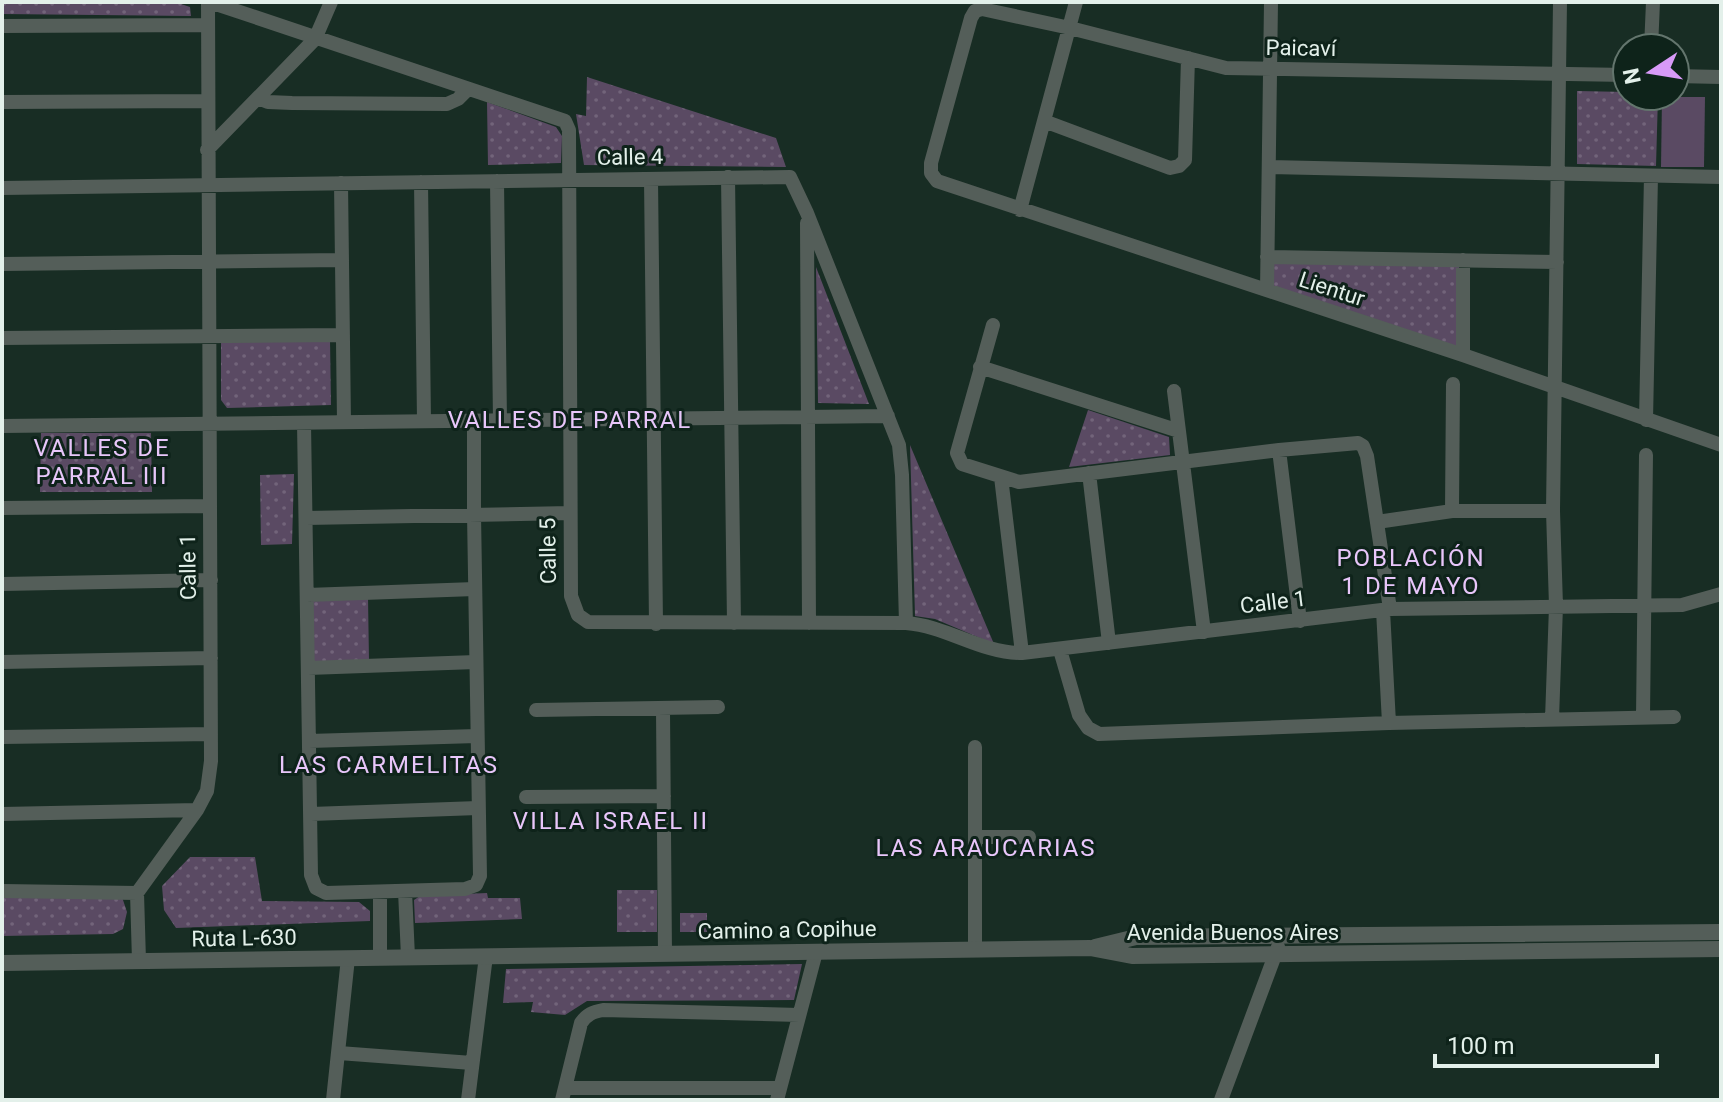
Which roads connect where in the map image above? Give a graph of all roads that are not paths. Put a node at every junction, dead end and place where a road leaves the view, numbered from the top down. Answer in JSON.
{"nodes":[{"id":1,"x":209,"y":2,"type":"edge"},
{"id":2,"x":331,"y":2,"type":"edge"},
{"id":3,"x":1076,"y":2,"type":"edge"},
{"id":4,"x":1271,"y":2,"type":"edge"},
{"id":5,"x":1560,"y":2,"type":"edge"},
{"id":6,"x":1653,"y":2,"type":"edge"},
{"id":7,"x":207,"y":25,"type":"junction"},
{"id":8,"x":2,"y":26,"type":"edge"},
{"id":9,"x":1070,"y":28,"type":"junction"},
{"id":10,"x":1652,"y":32,"type":"edge"},
{"id":11,"x":315,"y":39,"type":"junction"},
{"id":12,"x":1188,"y":58,"type":"junction"},
{"id":13,"x":1270,"y":69,"type":"junction"},
{"id":14,"x":1558,"y":74,"type":"junction"},
{"id":15,"x":1611,"y":75,"type":"edge"},
{"id":16,"x":1691,"y":76,"type":"edge"},
{"id":17,"x":1721,"y":77,"type":"edge"},
{"id":18,"x":468,"y":89,"type":"junction"},
{"id":19,"x":258,"y":98,"type":"junction"},
{"id":20,"x":207,"y":101,"type":"junction"},
{"id":21,"x":2,"y":102,"type":"edge"},
{"id":22,"x":1044,"y":121,"type":"junction"},
{"id":23,"x":207,"y":150,"type":"junction"},
{"id":24,"x":1269,"y":167,"type":"junction"},
{"id":25,"x":931,"y":173,"type":"joint"},
{"id":26,"x":1558,"y":174,"type":"junction"},
{"id":27,"x":1651,"y":176,"type":"junction"},
{"id":28,"x":728,"y":177,"type":"junction"},
{"id":29,"x":1721,"y":177,"type":"edge"},
{"id":30,"x":651,"y":179,"type":"junction"},
{"id":31,"x":569,"y":180,"type":"junction"},
{"id":32,"x":497,"y":181,"type":"junction"},
{"id":33,"x":421,"y":182,"type":"junction"},
{"id":34,"x":341,"y":183,"type":"junction"},
{"id":35,"x":207,"y":185,"type":"junction"},
{"id":36,"x":2,"y":188,"type":"edge"},
{"id":37,"x":1020,"y":210,"type":"junction"},
{"id":38,"x":807,"y":213,"type":"junction"},
{"id":39,"x":1267,"y":257,"type":"junction"},
{"id":40,"x":342,"y":260,"type":"junction"},
{"id":41,"x":1463,"y":260,"type":"junction"},
{"id":42,"x":208,"y":261,"type":"junction"},
{"id":43,"x":1557,"y":262,"type":"junction"},
{"id":44,"x":2,"y":264,"type":"edge"},
{"id":45,"x":1267,"y":290,"type":"junction"},
{"id":46,"x":993,"y":325,"type":"dead end"},
{"id":47,"x":343,"y":335,"type":"junction"},
{"id":48,"x":209,"y":336,"type":"junction"},
{"id":49,"x":2,"y":338,"type":"edge"},
{"id":50,"x":1463,"y":355,"type":"junction"},
{"id":51,"x":980,"y":367,"type":"junction"},
{"id":52,"x":1453,"y":384,"type":"dead end"},
{"id":53,"x":1555,"y":388,"type":"junction"},
{"id":54,"x":1174,"y":391,"type":"dead end"},
{"id":55,"x":888,"y":416,"type":"junction"},
{"id":56,"x":808,"y":417,"type":"junction"},
{"id":57,"x":731,"y":418,"type":"junction"},
{"id":58,"x":654,"y":419,"type":"junction"},
{"id":59,"x":570,"y":420,"type":"junction"},
{"id":60,"x":1646,"y":420,"type":"junction"},
{"id":61,"x":424,"y":421,"type":"junction"},
{"id":62,"x":474,"y":421,"type":"junction"},
{"id":63,"x":500,"y":421,"type":"junction"},
{"id":64,"x":344,"y":422,"type":"junction"},
{"id":65,"x":304,"y":423,"type":"junction"},
{"id":66,"x":210,"y":424,"type":"junction"},
{"id":67,"x":2,"y":426,"type":"edge"},
{"id":68,"x":1179,"y":431,"type":"junction"},
{"id":69,"x":1721,"y":445,"type":"edge"},
{"id":70,"x":1279,"y":450,"type":"junction"},
{"id":71,"x":1646,"y":455,"type":"dead end"},
{"id":72,"x":1183,"y":463,"type":"junction"},
{"id":73,"x":1089,"y":473,"type":"junction"},
{"id":74,"x":1001,"y":477,"type":"junction"},
{"id":75,"x":210,"y":506,"type":"junction"},
{"id":76,"x":2,"y":508,"type":"edge"},
{"id":77,"x":1452,"y":511,"type":"junction"},
{"id":78,"x":1553,"y":511,"type":"junction"},
{"id":79,"x":570,"y":513,"type":"junction"},
{"id":80,"x":474,"y":514,"type":"junction"},
{"id":81,"x":306,"y":518,"type":"junction"},
{"id":82,"x":1377,"y":522,"type":"junction"},
{"id":83,"x":211,"y":580,"type":"junction"},
{"id":84,"x":2,"y":584,"type":"edge"},
{"id":85,"x":475,"y":589,"type":"junction"},
{"id":86,"x":1721,"y":594,"type":"edge"},
{"id":87,"x":307,"y":595,"type":"junction"},
{"id":88,"x":1645,"y":605,"type":"junction"},
{"id":89,"x":1556,"y":606,"type":"junction"},
{"id":90,"x":1386,"y":610,"type":"junction"},
{"id":91,"x":1300,"y":621,"type":"junction"},
{"id":92,"x":734,"y":623,"type":"junction"},
{"id":93,"x":809,"y":623,"type":"junction"},
{"id":94,"x":906,"y":623,"type":"junction"},
{"id":95,"x":656,"y":624,"type":"junction"},
{"id":96,"x":1204,"y":632,"type":"junction"},
{"id":97,"x":1109,"y":643,"type":"junction"},
{"id":98,"x":1060,"y":650,"type":"junction"},
{"id":99,"x":1022,"y":653,"type":"junction"},
{"id":100,"x":211,"y":658,"type":"junction"},
{"id":101,"x":2,"y":662,"type":"edge"},
{"id":102,"x":476,"y":662,"type":"junction"},
{"id":103,"x":308,"y":668,"type":"junction"},
{"id":104,"x":718,"y":707,"type":"dead end"},
{"id":105,"x":536,"y":710,"type":"dead end"},
{"id":106,"x":663,"y":710,"type":"junction"},
{"id":107,"x":1643,"y":717,"type":"junction"},
{"id":108,"x":1674,"y":717,"type":"dead end"},
{"id":109,"x":1552,"y":719,"type":"junction"},
{"id":110,"x":1389,"y":723,"type":"junction"},
{"id":111,"x":211,"y":734,"type":"junction"},
{"id":112,"x":477,"y":736,"type":"junction"},
{"id":113,"x":2,"y":737,"type":"edge"},
{"id":114,"x":309,"y":741,"type":"junction"},
{"id":115,"x":975,"y":747,"type":"dead end"},
{"id":116,"x":664,"y":796,"type":"junction"},
{"id":117,"x":526,"y":797,"type":"dead end"},
{"id":118,"x":478,"y":808,"type":"junction"},
{"id":119,"x":197,"y":810,"type":"junction"},
{"id":120,"x":2,"y":814,"type":"edge"},
{"id":121,"x":311,"y":814,"type":"junction"},
{"id":122,"x":975,"y":837,"type":"junction"},
{"id":123,"x":1029,"y":837,"type":"dead end"},
{"id":124,"x":2,"y":891,"type":"edge"},
{"id":125,"x":405,"y":891,"type":"junction"},
{"id":126,"x":380,"y":892,"type":"junction"},
{"id":127,"x":137,"y":893,"type":"junction"},
{"id":128,"x":1721,"y":932,"type":"edge"},
{"id":129,"x":1282,"y":935,"type":"junction"},
{"id":130,"x":1090,"y":948,"type":"junction"},
{"id":131,"x":1721,"y":949,"type":"edge"},
{"id":132,"x":975,"y":950,"type":"junction"},
{"id":133,"x":816,"y":952,"type":"junction"},
{"id":134,"x":665,"y":954,"type":"junction"},
{"id":135,"x":486,"y":956,"type":"junction"},
{"id":136,"x":1275,"y":956,"type":"junction"},
{"id":137,"x":408,"y":957,"type":"junction"},
{"id":138,"x":348,"y":958,"type":"junction"},
{"id":139,"x":380,"y":958,"type":"junction"},
{"id":140,"x":139,"y":961,"type":"junction"},
{"id":141,"x":2,"y":963,"type":"edge"},
{"id":142,"x":799,"y":1015,"type":"junction"},
{"id":143,"x":339,"y":1053,"type":"junction"},
{"id":144,"x":472,"y":1063,"type":"junction"},
{"id":145,"x":564,"y":1094,"type":"edge"},
{"id":146,"x":778,"y":1094,"type":"edge"},
{"id":147,"x":333,"y":1100,"type":"edge"},
{"id":148,"x":468,"y":1100,"type":"edge"},
{"id":149,"x":1221,"y":1100,"type":"edge"}],
"edges":[{"from":1,"to":7,"type":"street","name":"Calle 1"},
{"from":1,"to":11,"type":"street"},
{"from":2,"to":11,"type":"street"},
{"from":3,"to":9,"type":"street"},
{"from":4,"to":13,"type":"street"},
{"from":5,"to":14,"type":"street"},
{"from":6,"to":10,"type":"street"},
{"from":7,"to":8,"type":"street"},
{"from":7,"to":20,"type":"street","name":"Calle 1"},
{"from":9,"to":12,"type":"street","name":"Paicaví"},
{"from":9,"to":22,"type":"street"},
{"from":9,"to":25,"type":"street","name":"Paicaví"},
{"from":11,"to":18,"type":"street"},
{"from":11,"to":19,"type":"street"},
{"from":12,"to":13,"type":"street","name":"Paicaví"},
{"from":12,"to":22,"type":"street"},
{"from":13,"to":14,"type":"street","name":"Paicaví"},
{"from":13,"to":24,"type":"street"},
{"from":14,"to":15,"type":"street","name":"Paicaví"},
{"from":14,"to":26,"type":"street"},
{"from":16,"to":17,"type":"street"},
{"from":18,"to":19,"type":"street"},
{"from":18,"to":31,"type":"street","name":"Calle 5"},
{"from":19,"to":23,"type":"street"},
{"from":20,"to":21,"type":"street"},
{"from":20,"to":23,"type":"street","name":"Calle 1"},
{"from":22,"to":37,"type":"street"},
{"from":23,"to":35,"type":"street","name":"Calle 1"},
{"from":24,"to":26,"type":"street"},
{"from":24,"to":39,"type":"street"},
{"from":25,"to":37,"type":"street","name":"Lientur"},
{"from":26,"to":27,"type":"street"},
{"from":26,"to":43,"type":"street"},
{"from":27,"to":29,"type":"street"},
{"from":27,"to":60,"type":"street"},
{"from":28,"to":30,"type":"street","name":"Calle 4"},
{"from":28,"to":38,"type":"street","name":"Calle 4"},
{"from":28,"to":57,"type":"street"},
{"from":30,"to":31,"type":"street","name":"Calle 4"},
{"from":30,"to":58,"type":"street"},
{"from":31,"to":32,"type":"street","name":"Calle 4"},
{"from":31,"to":59,"type":"street","name":"Calle 5"},
{"from":32,"to":33,"type":"street","name":"Calle 4"},
{"from":32,"to":63,"type":"street"},
{"from":33,"to":34,"type":"street","name":"Calle 4"},
{"from":33,"to":61,"type":"street"},
{"from":34,"to":35,"type":"street","name":"Calle 4"},
{"from":34,"to":40,"type":"street"},
{"from":35,"to":36,"type":"street","name":"Calle 4"},
{"from":35,"to":42,"type":"street","name":"Calle 1"},
{"from":37,"to":45,"type":"street","name":"Lientur"},
{"from":38,"to":55,"type":"street","name":"Calle 4"},
{"from":38,"to":56,"type":"street"},
{"from":39,"to":41,"type":"street"},
{"from":39,"to":45,"type":"street"},
{"from":40,"to":42,"type":"street"},
{"from":40,"to":47,"type":"street"},
{"from":41,"to":43,"type":"street"},
{"from":41,"to":50,"type":"street"},
{"from":42,"to":44,"type":"street"},
{"from":42,"to":48,"type":"street","name":"Calle 1"},
{"from":43,"to":53,"type":"street"},
{"from":45,"to":50,"type":"street","name":"Lientur"},
{"from":46,"to":51,"type":"street"},
{"from":47,"to":48,"type":"street"},
{"from":47,"to":64,"type":"street"},
{"from":48,"to":49,"type":"street"},
{"from":48,"to":66,"type":"street","name":"Calle 1"},
{"from":50,"to":53,"type":"street","name":"Lientur"},
{"from":51,"to":68,"type":"street"},
{"from":51,"to":74,"type":"street"},
{"from":52,"to":77,"type":"street"},
{"from":53,"to":60,"type":"street","name":"Lientur"},
{"from":53,"to":78,"type":"street"},
{"from":54,"to":68,"type":"street"},
{"from":55,"to":56,"type":"street"},
{"from":55,"to":94,"type":"street","name":"Calle 4"},
{"from":56,"to":57,"type":"street"},
{"from":56,"to":93,"type":"street"},
{"from":57,"to":58,"type":"street"},
{"from":57,"to":92,"type":"street"},
{"from":58,"to":59,"type":"street"},
{"from":58,"to":95,"type":"street"},
{"from":59,"to":63,"type":"street"},
{"from":59,"to":79,"type":"street","name":"Calle 5"},
{"from":60,"to":69,"type":"street","name":"Lientur"},
{"from":61,"to":62,"type":"street"},
{"from":61,"to":64,"type":"street"},
{"from":62,"to":63,"type":"street"},
{"from":62,"to":80,"type":"street"},
{"from":64,"to":65,"type":"street"},
{"from":65,"to":66,"type":"street"},
{"from":65,"to":81,"type":"street"},
{"from":66,"to":67,"type":"street"},
{"from":66,"to":75,"type":"street","name":"Calle 1"},
{"from":68,"to":72,"type":"street"},
{"from":70,"to":72,"type":"street"},
{"from":70,"to":82,"type":"street"},
{"from":70,"to":91,"type":"street"},
{"from":71,"to":88,"type":"street"},
{"from":72,"to":73,"type":"street"},
{"from":72,"to":96,"type":"street"},
{"from":73,"to":74,"type":"street"},
{"from":73,"to":97,"type":"street"},
{"from":74,"to":99,"type":"street"},
{"from":75,"to":76,"type":"street"},
{"from":75,"to":83,"type":"street","name":"Calle 1"},
{"from":77,"to":78,"type":"street"},
{"from":77,"to":82,"type":"street"},
{"from":78,"to":89,"type":"street"},
{"from":79,"to":80,"type":"street"},
{"from":79,"to":95,"type":"street","name":"Calle 5"},
{"from":80,"to":81,"type":"street"},
{"from":80,"to":85,"type":"street"},
{"from":81,"to":87,"type":"street"},
{"from":82,"to":90,"type":"street"},
{"from":83,"to":84,"type":"street"},
{"from":83,"to":100,"type":"street","name":"Calle 1"},
{"from":85,"to":87,"type":"street"},
{"from":85,"to":102,"type":"street"},
{"from":86,"to":88,"type":"street","name":"Calle 1"},
{"from":87,"to":103,"type":"street"},
{"from":88,"to":89,"type":"street","name":"Calle 1"},
{"from":88,"to":107,"type":"street"},
{"from":89,"to":90,"type":"street","name":"Calle 1"},
{"from":89,"to":109,"type":"street"},
{"from":90,"to":91,"type":"street","name":"Calle 1"},
{"from":90,"to":110,"type":"street"},
{"from":91,"to":96,"type":"street","name":"Calle 1"},
{"from":92,"to":93,"type":"street","name":"Calle 5"},
{"from":92,"to":95,"type":"street","name":"Calle 5"},
{"from":93,"to":94,"type":"street","name":"Calle 5"},
{"from":94,"to":99,"type":"street","name":"Calle 5"},
{"from":96,"to":97,"type":"street","name":"Calle 1"},
{"from":97,"to":98,"type":"street","name":"Calle 1"},
{"from":98,"to":99,"type":"street","name":"Calle 1"},
{"from":98,"to":110,"type":"street"},
{"from":100,"to":101,"type":"street"},
{"from":100,"to":111,"type":"street","name":"Calle 1"},
{"from":102,"to":103,"type":"street"},
{"from":102,"to":112,"type":"street"},
{"from":103,"to":114,"type":"street"},
{"from":104,"to":106,"type":"street"},
{"from":105,"to":106,"type":"street"},
{"from":106,"to":116,"type":"street"},
{"from":107,"to":108,"type":"street"},
{"from":107,"to":109,"type":"street"},
{"from":109,"to":110,"type":"street"},
{"from":111,"to":113,"type":"street"},
{"from":111,"to":119,"type":"street","name":"Calle 1"},
{"from":112,"to":114,"type":"street"},
{"from":112,"to":118,"type":"street"},
{"from":114,"to":121,"type":"street"},
{"from":115,"to":122,"type":"street"},
{"from":116,"to":117,"type":"street"},
{"from":116,"to":134,"type":"street"},
{"from":118,"to":121,"type":"street"},
{"from":118,"to":125,"type":"street"},
{"from":119,"to":120,"type":"street"},
{"from":119,"to":127,"type":"street","name":"Calle 1"},
{"from":121,"to":126,"type":"street"},
{"from":122,"to":123,"type":"street"},
{"from":122,"to":132,"type":"street"},
{"from":124,"to":127,"type":"street"},
{"from":125,"to":126,"type":"street"},
{"from":125,"to":137,"type":"street"},
{"from":126,"to":139,"type":"street"},
{"from":127,"to":140,"type":"street"},
{"from":128,"to":129,"type":"street","name":"Avenida Buenos Aires"},
{"from":129,"to":130,"type":"street","name":"Avenida Buenos Aires"},
{"from":129,"to":136,"type":"street"},
{"from":130,"to":132,"type":"street","name":"Camino a Copihue"},
{"from":130,"to":136,"type":"street","name":"Avenida Buenos Aires"},
{"from":131,"to":136,"type":"street","name":"Avenida Buenos Aires"},
{"from":132,"to":133,"type":"street","name":"Camino a Copihue"},
{"from":133,"to":134,"type":"street","name":"Camino a Copihue"},
{"from":133,"to":142,"type":"street"},
{"from":134,"to":135,"type":"street","name":"Camino a Copihue"},
{"from":135,"to":137,"type":"street","name":"Ruta L-630"},
{"from":135,"to":144,"type":"street"},
{"from":136,"to":149,"type":"street"},
{"from":137,"to":139,"type":"street","name":"Ruta L-630"},
{"from":138,"to":139,"type":"street","name":"Ruta L-630"},
{"from":138,"to":140,"type":"street","name":"Ruta L-630"},
{"from":138,"to":143,"type":"street"},
{"from":140,"to":141,"type":"street","name":"Ruta L-630"},
{"from":142,"to":145,"type":"street"},
{"from":142,"to":146,"type":"street"},
{"from":143,"to":144,"type":"street"},
{"from":143,"to":147,"type":"street"},
{"from":144,"to":148,"type":"street"},
{"from":145,"to":146,"type":"street"}]}
